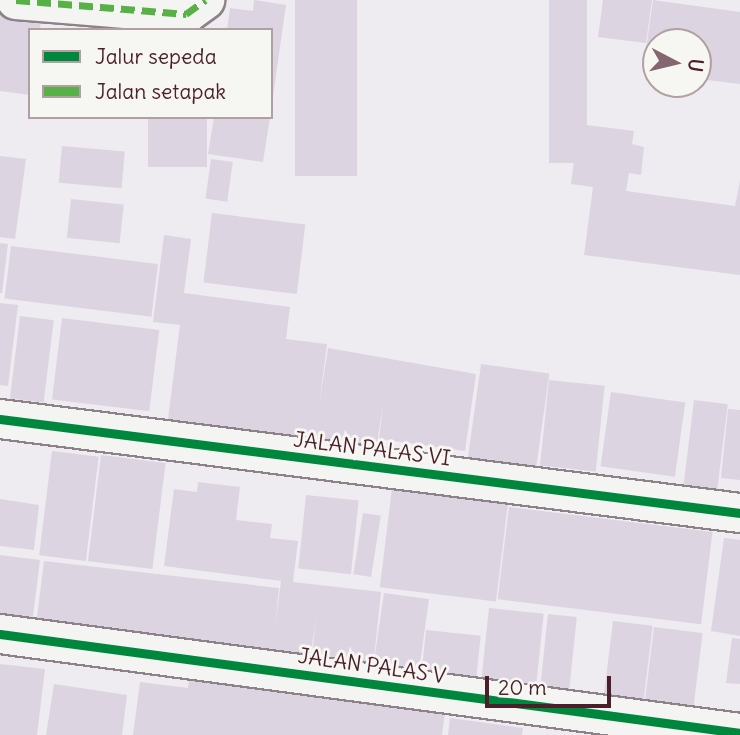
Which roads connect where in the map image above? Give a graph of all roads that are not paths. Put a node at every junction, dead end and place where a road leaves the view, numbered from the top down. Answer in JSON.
{"nodes":[{"id":1,"x":16,"y":0,"type":"edge"},
{"id":2,"x":205,"y":0,"type":"edge"},
{"id":3,"x":0,"y":419,"type":"edge"},
{"id":4,"x":740,"y":513,"type":"edge"},
{"id":5,"x":0,"y":634,"type":"edge"},
{"id":6,"x":740,"y":733,"type":"edge"}],
"edges":[{"from":1,"to":2,"type":"street"},
{"from":3,"to":4,"type":"street","name":"JALAN PALAS VI"},
{"from":5,"to":6,"type":"street","name":"JALAN PALAS V"}]}
